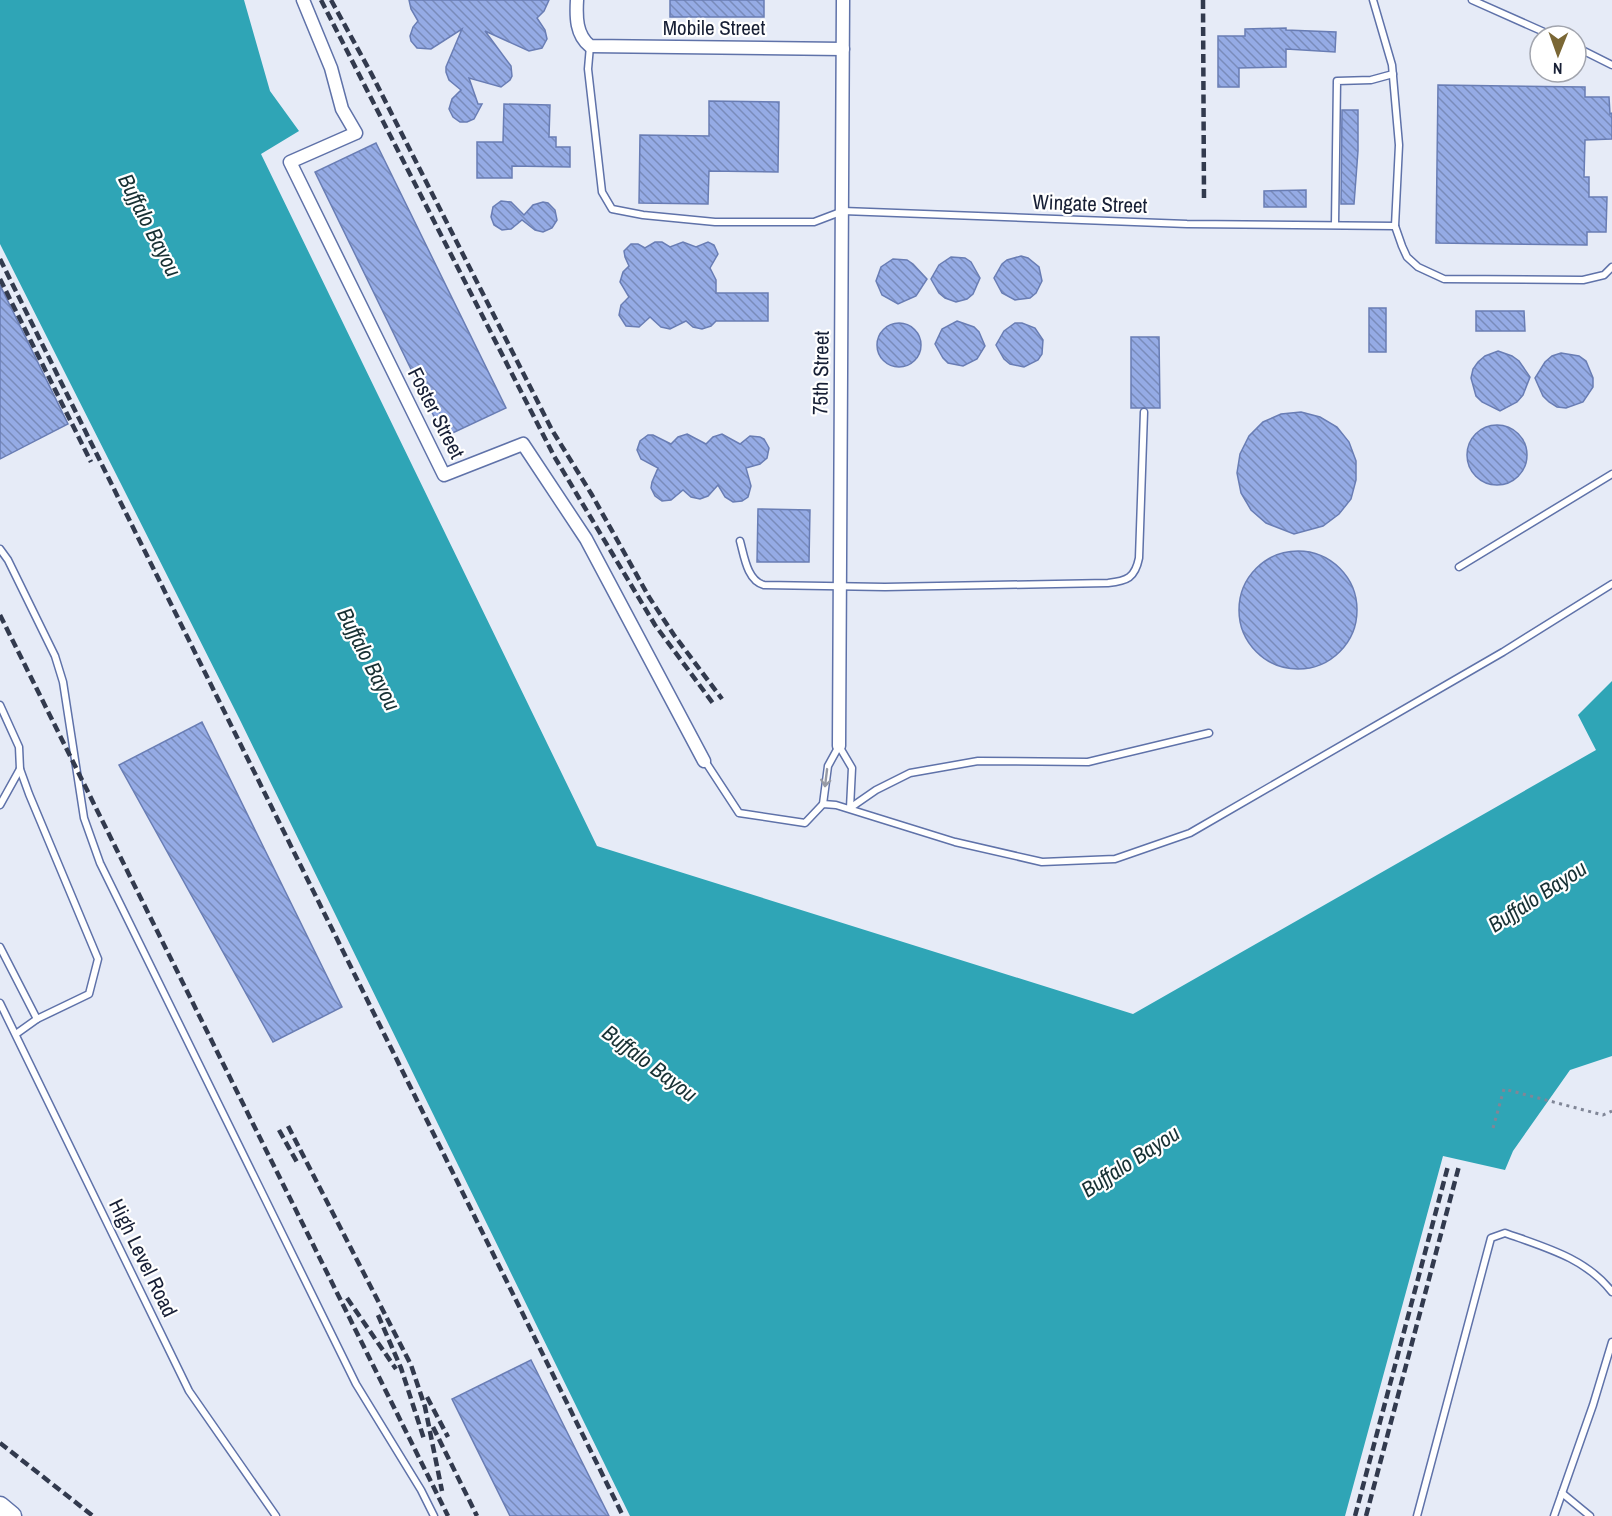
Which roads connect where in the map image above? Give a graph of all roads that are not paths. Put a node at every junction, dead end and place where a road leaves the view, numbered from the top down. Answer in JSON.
{"nodes":[{"id":1,"x":303,"y":0,"type":"edge"},
{"id":2,"x":577,"y":0,"type":"edge"},
{"id":3,"x":843,"y":0,"type":"edge"},
{"id":4,"x":1373,"y":0,"type":"edge"},
{"id":5,"x":1472,"y":0,"type":"edge"},
{"id":6,"x":1528,"y":25,"type":"edge"},
{"id":7,"x":588,"y":45,"type":"junction"},
{"id":8,"x":843,"y":49,"type":"junction"},
{"id":9,"x":1588,"y":53,"type":"edge"},
{"id":10,"x":1612,"y":65,"type":"edge"},
{"id":11,"x":1393,"y":74,"type":"junction"},
{"id":12,"x":843,"y":210,"type":"junction"},
{"id":13,"x":1335,"y":224,"type":"junction"},
{"id":14,"x":1395,"y":226,"type":"junction"},
{"id":15,"x":1612,"y":267,"type":"edge"},
{"id":16,"x":1144,"y":412,"type":"dead end"},
{"id":17,"x":1612,"y":474,"type":"edge"},
{"id":18,"x":740,"y":541,"type":"dead end"},
{"id":19,"x":0,"y":549,"type":"edge"},
{"id":20,"x":1459,"y":567,"type":"dead end"},
{"id":21,"x":1612,"y":584,"type":"edge"},
{"id":22,"x":840,"y":586,"type":"junction"},
{"id":23,"x":0,"y":705,"type":"edge"},
{"id":24,"x":1209,"y":733,"type":"dead end"},
{"id":25,"x":839,"y":746,"type":"junction"},
{"id":26,"x":704,"y":761,"type":"joint"},
{"id":27,"x":20,"y":769,"type":"junction"},
{"id":28,"x":823,"y":804,"type":"junction"},
{"id":29,"x":0,"y":805,"type":"edge"},
{"id":30,"x":850,"y":808,"type":"junction"},
{"id":31,"x":0,"y":947,"type":"edge"},
{"id":32,"x":0,"y":1003,"type":"edge"},
{"id":33,"x":37,"y":1019,"type":"junction"},
{"id":34,"x":16,"y":1034,"type":"junction"},
{"id":35,"x":1612,"y":1292,"type":"edge"},
{"id":36,"x":1612,"y":1342,"type":"edge"},
{"id":37,"x":1562,"y":1492,"type":"junction"},
{"id":38,"x":0,"y":1506,"type":"edge"},
{"id":39,"x":12,"y":1516,"type":"edge"},
{"id":40,"x":276,"y":1516,"type":"edge"},
{"id":41,"x":434,"y":1516,"type":"edge"},
{"id":42,"x":1417,"y":1516,"type":"edge"},
{"id":43,"x":1554,"y":1516,"type":"edge"},
{"id":44,"x":1590,"y":1516,"type":"edge"}],
"edges":[{"from":1,"to":26,"type":"street","name":"Foster Street"},
{"from":2,"to":7,"type":"street"},
{"from":3,"to":8,"type":"street","name":"75th Street"},
{"from":4,"to":11,"type":"lane"},
{"from":5,"to":6,"type":"lane"},
{"from":7,"to":8,"type":"street","name":"Mobile Street"},
{"from":7,"to":12,"type":"lane"},
{"from":8,"to":12,"type":"street","name":"75th Street"},
{"from":9,"to":10,"type":"lane"},
{"from":11,"to":13,"type":"lane"},
{"from":11,"to":14,"type":"lane"},
{"from":12,"to":13,"type":"lane","name":"Wingate Street"},
{"from":12,"to":22,"type":"street","name":"75th Street"},
{"from":13,"to":14,"type":"lane","name":"Wingate Street"},
{"from":14,"to":15,"type":"lane"},
{"from":16,"to":22,"type":"lane"},
{"from":17,"to":20,"type":"lane"},
{"from":18,"to":22,"type":"lane"},
{"from":19,"to":41,"type":"lane"},
{"from":21,"to":30,"type":"lane"},
{"from":22,"to":25,"type":"street","name":"75th Street"},
{"from":23,"to":27,"type":"lane"},
{"from":24,"to":30,"type":"lane"},
{"from":25,"to":28,"type":"lane","one_way":true},
{"from":25,"to":30,"type":"lane"},
{"from":26,"to":28,"type":"lane"},
{"from":27,"to":29,"type":"lane"},
{"from":27,"to":33,"type":"lane"},
{"from":28,"to":30,"type":"lane"},
{"from":31,"to":33,"type":"lane"},
{"from":32,"to":34,"type":"lane","name":"High Level Road"},
{"from":33,"to":34,"type":"lane"},
{"from":34,"to":40,"type":"lane","name":"High Level Road"},
{"from":35,"to":42,"type":"lane"},
{"from":36,"to":37,"type":"lane"},
{"from":37,"to":43,"type":"lane"},
{"from":37,"to":44,"type":"lane"},
{"from":38,"to":39,"type":"main road"}]}
